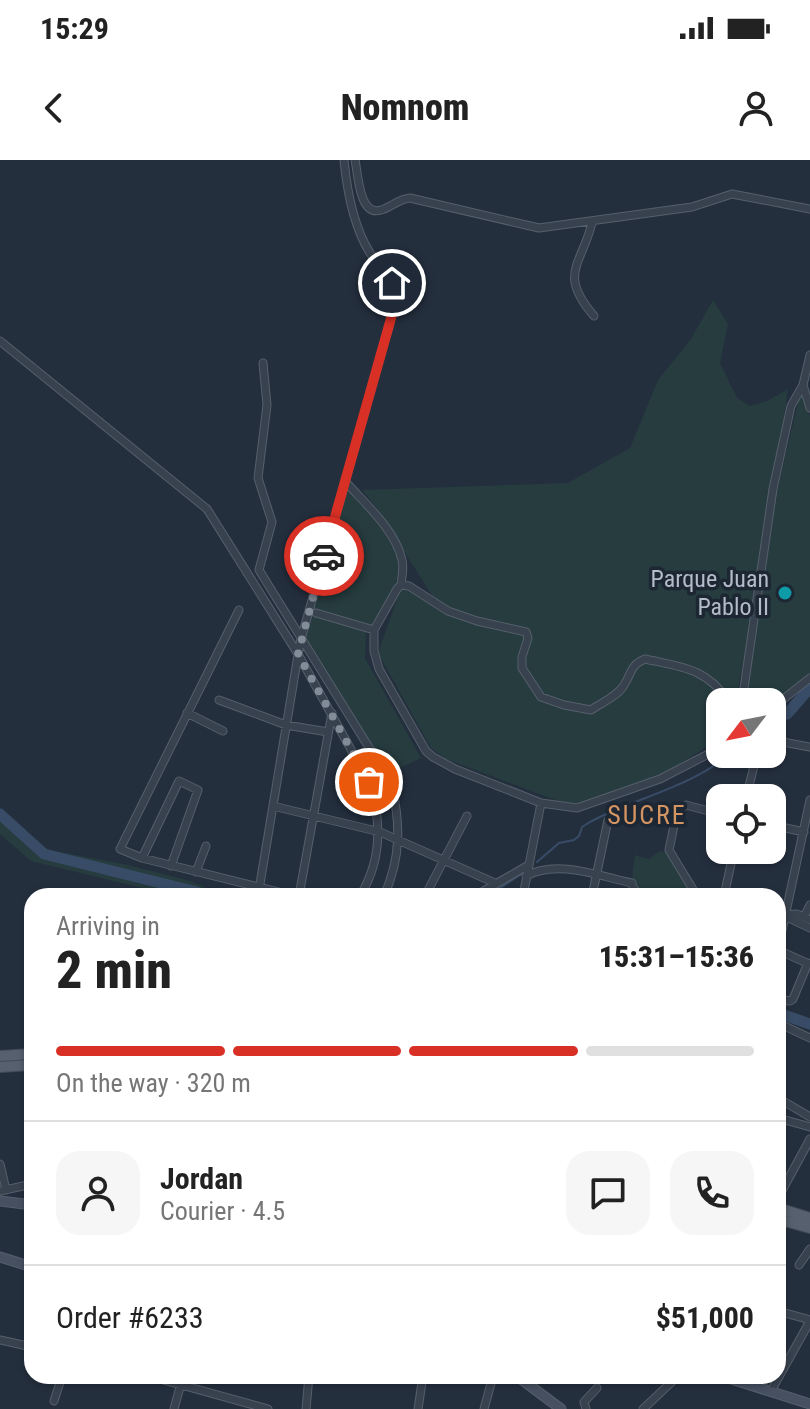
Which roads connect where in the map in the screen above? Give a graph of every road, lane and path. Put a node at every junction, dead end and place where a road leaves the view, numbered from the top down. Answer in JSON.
{"nodes":[{"id":1,"x":344,"y":160,"type":"edge"},
{"id":2,"x":355,"y":160,"type":"edge"},
{"id":3,"x":810,"y":209,"type":"edge"},
{"id":4,"x":592,"y":223,"type":"junction"},
{"id":5,"x":594,"y":316,"type":"dead end"},
{"id":6,"x":0,"y":341,"type":"edge"},
{"id":7,"x":810,"y":355,"type":"edge"},
{"id":8,"x":263,"y":363,"type":"dead end"},
{"id":9,"x":803,"y":385,"type":"junction"},
{"id":10,"x":810,"y":408,"type":"edge"},
{"id":11,"x":345,"y":481,"type":"junction"},
{"id":12,"x":401,"y":585,"type":"junction"},
{"id":13,"x":239,"y":610,"type":"dead end"},
{"id":14,"x":316,"y":613,"type":"dead end"},
{"id":15,"x":374,"y":630,"type":"junction"},
{"id":16,"x":301,"y":639,"type":"junction"},
{"id":17,"x":298,"y":654,"type":"junction"},
{"id":18,"x":810,"y":678,"type":"edge"},
{"id":19,"x":717,"y":688,"type":"edge"},
{"id":20,"x":744,"y":688,"type":"edge"},
{"id":21,"x":786,"y":697,"type":"edge"},
{"id":22,"x":219,"y":700,"type":"dead end"},
{"id":23,"x":187,"y":713,"type":"junction"},
{"id":24,"x":332,"y":713,"type":"junction"},
{"id":25,"x":286,"y":725,"type":"junction"},
{"id":26,"x":223,"y":731,"type":"dead end"},
{"id":27,"x":328,"y":732,"type":"junction"},
{"id":28,"x":786,"y":743,"type":"edge"},
{"id":29,"x":810,"y":747,"type":"edge"},
{"id":30,"x":706,"y":754,"type":"edge"},
{"id":31,"x":810,"y":800,"type":"edge"},
{"id":32,"x":541,"y":803,"type":"junction"},
{"id":33,"x":273,"y":806,"type":"junction"},
{"id":34,"x":706,"y":810,"type":"edge"},
{"id":35,"x":467,"y":816,"type":"dead end"},
{"id":36,"x":313,"y":817,"type":"junction"},
{"id":37,"x":608,"y":820,"type":"dead end"},
{"id":38,"x":786,"y":828,"type":"edge"},
{"id":39,"x":380,"y":832,"type":"junction"},
{"id":40,"x":804,"y":832,"type":"junction"},
{"id":41,"x":400,"y":840,"type":"junction"},
{"id":42,"x":206,"y":846,"type":"dead end"},
{"id":43,"x":142,"y":858,"type":"junction"},
{"id":44,"x":445,"y":860,"type":"junction"},
{"id":45,"x":731,"y":864,"type":"edge"},
{"id":46,"x":171,"y":866,"type":"junction"},
{"id":47,"x":527,"y":866,"type":"junction"},
{"id":48,"x":196,"y":872,"type":"junction"},
{"id":49,"x":596,"y":875,"type":"junction"},
{"id":50,"x":526,"y":876,"type":"junction"},
{"id":51,"x":495,"y":883,"type":"junction"},
{"id":52,"x":246,"y":888,"type":"edge"},
{"id":53,"x":260,"y":888,"type":"edge"},
{"id":54,"x":299,"y":888,"type":"edge"},
{"id":55,"x":364,"y":888,"type":"edge"},
{"id":56,"x":388,"y":888,"type":"edge"},
{"id":57,"x":429,"y":888,"type":"edge"},
{"id":58,"x":487,"y":888,"type":"edge"},
{"id":59,"x":524,"y":888,"type":"edge"},
{"id":60,"x":594,"y":888,"type":"edge"},
{"id":61,"x":635,"y":888,"type":"edge"},
{"id":62,"x":693,"y":888,"type":"edge"},
{"id":63,"x":726,"y":888,"type":"edge"},
{"id":64,"x":786,"y":899,"type":"edge"},
{"id":65,"x":810,"y":905,"type":"edge"},
{"id":66,"x":786,"y":914,"type":"edge"},
{"id":67,"x":786,"y":916,"type":"edge"},
{"id":68,"x":807,"y":919,"type":"edge"},
{"id":69,"x":810,"y":928,"type":"edge"},
{"id":70,"x":786,"y":953,"type":"edge"},
{"id":71,"x":809,"y":964,"type":"edge"},
{"id":72,"x":786,"y":1000,"type":"edge"},
{"id":73,"x":786,"y":1027,"type":"edge"},
{"id":74,"x":810,"y":1038,"type":"edge"},
{"id":75,"x":24,"y":1054,"type":"edge"},
{"id":76,"x":0,"y":1056,"type":"edge"},
{"id":77,"x":24,"y":1066,"type":"edge"},
{"id":78,"x":0,"y":1067,"type":"edge"},
{"id":79,"x":786,"y":1103,"type":"edge"},
{"id":80,"x":810,"y":1117,"type":"edge"},
{"id":81,"x":786,"y":1120,"type":"edge"},
{"id":82,"x":810,"y":1127,"type":"edge"},
{"id":83,"x":810,"y":1139,"type":"edge"},
{"id":84,"x":0,"y":1164,"type":"edge"},
{"id":85,"x":786,"y":1183,"type":"edge"},
{"id":86,"x":24,"y":1186,"type":"edge"},
{"id":87,"x":3,"y":1190,"type":"edge"},
{"id":88,"x":0,"y":1201,"type":"edge"},
{"id":89,"x":24,"y":1204,"type":"edge"},
{"id":90,"x":786,"y":1210,"type":"edge"},
{"id":91,"x":810,"y":1218,"type":"edge"},
{"id":92,"x":786,"y":1221,"type":"edge"},
{"id":93,"x":810,"y":1228,"type":"edge"},
{"id":94,"x":810,"y":1249,"type":"edge"},
{"id":95,"x":0,"y":1257,"type":"edge"},
{"id":96,"x":24,"y":1264,"type":"edge"},
{"id":97,"x":799,"y":1265,"type":"dead end"},
{"id":98,"x":786,"y":1313,"type":"edge"},
{"id":99,"x":810,"y":1320,"type":"edge"},
{"id":100,"x":0,"y":1340,"type":"edge"},
{"id":101,"x":24,"y":1345,"type":"edge"},
{"id":102,"x":786,"y":1364,"type":"edge"},
{"id":103,"x":59,"y":1384,"type":"edge"},
{"id":104,"x":181,"y":1384,"type":"edge"},
{"id":105,"x":194,"y":1384,"type":"edge"},
{"id":106,"x":308,"y":1384,"type":"edge"},
{"id":107,"x":422,"y":1384,"type":"edge"},
{"id":108,"x":491,"y":1384,"type":"edge"},
{"id":109,"x":527,"y":1384,"type":"edge"},
{"id":110,"x":670,"y":1384,"type":"edge"},
{"id":111,"x":753,"y":1384,"type":"edge"},
{"id":112,"x":758,"y":1384,"type":"edge"},
{"id":113,"x":775,"y":1384,"type":"edge"},
{"id":114,"x":597,"y":1388,"type":"dead end"},
{"id":115,"x":772,"y":1389,"type":"junction"},
{"id":116,"x":54,"y":1401,"type":"dead end"},
{"id":117,"x":810,"y":1402,"type":"edge"},
{"id":118,"x":174,"y":1409,"type":"edge"},
{"id":119,"x":268,"y":1409,"type":"edge"},
{"id":120,"x":306,"y":1409,"type":"edge"},
{"id":121,"x":418,"y":1409,"type":"edge"},
{"id":122,"x":484,"y":1409,"type":"edge"},
{"id":123,"x":561,"y":1409,"type":"edge"},
{"id":124,"x":586,"y":1409,"type":"edge"},
{"id":125,"x":643,"y":1409,"type":"edge"}],
"edges":[{"from":1,"to":11,"type":"street"},
{"from":2,"to":4,"type":"street"},
{"from":3,"to":4,"type":"street"},
{"from":4,"to":5,"type":"street"},
{"from":6,"to":17,"type":"street"},
{"from":7,"to":9,"type":"street"},
{"from":8,"to":16,"type":"street"},
{"from":9,"to":10,"type":"street"},
{"from":9,"to":20,"type":"street"},
{"from":11,"to":12,"type":"street"},
{"from":11,"to":16,"type":"street"},
{"from":12,"to":15,"type":"street"},
{"from":12,"to":19,"type":"street"},
{"from":13,"to":23,"type":"street"},
{"from":14,"to":15,"type":"street"},
{"from":15,"to":32,"type":"street"},
{"from":16,"to":17,"type":"street"},
{"from":16,"to":41,"type":"street"},
{"from":17,"to":24,"type":"street"},
{"from":17,"to":25,"type":"street"},
{"from":18,"to":21,"type":"street"},
{"from":22,"to":25,"type":"street"},
{"from":23,"to":26,"type":"street"},
{"from":23,"to":43,"type":"street"},
{"from":24,"to":27,"type":"street"},
{"from":24,"to":39,"type":"street"},
{"from":25,"to":27,"type":"street"},
{"from":25,"to":33,"type":"street"},
{"from":27,"to":36,"type":"street"},
{"from":28,"to":29,"type":"street"},
{"from":30,"to":32,"type":"street"},
{"from":31,"to":40,"type":"street"},
{"from":32,"to":47,"type":"street"},
{"from":33,"to":36,"type":"street"},
{"from":33,"to":53,"type":"street"},
{"from":34,"to":62,"type":"street"},
{"from":35,"to":44,"type":"street"},
{"from":36,"to":39,"type":"street"},
{"from":36,"to":54,"type":"street"},
{"from":37,"to":49,"type":"street"},
{"from":38,"to":40,"type":"street"},
{"from":39,"to":41,"type":"street"},
{"from":39,"to":55,"type":"street"},
{"from":40,"to":64,"type":"street"},
{"from":41,"to":44,"type":"street"},
{"from":41,"to":56,"type":"street"},
{"from":42,"to":48,"type":"street"},
{"from":43,"to":46,"type":"street"},
{"from":43,"to":46,"type":"street"},
{"from":44,"to":51,"type":"street"},
{"from":44,"to":57,"type":"street"},
{"from":45,"to":63,"type":"street"},
{"from":46,"to":48,"type":"street"},
{"from":47,"to":50,"type":"street"},
{"from":47,"to":51,"type":"street"},
{"from":48,"to":52,"type":"street"},
{"from":49,"to":50,"type":"street"},
{"from":49,"to":60,"type":"street"},
{"from":49,"to":61,"type":"street"},
{"from":50,"to":59,"type":"street"},
{"from":51,"to":58,"type":"street"},
{"from":65,"to":68,"type":"street"},
{"from":66,"to":68,"type":"street"},
{"from":67,"to":69,"type":"street"},
{"from":70,"to":71,"type":"street"},
{"from":71,"to":72,"type":"street"},
{"from":73,"to":74,"type":"street"},
{"from":75,"to":76,"type":"main road"},
{"from":77,"to":78,"type":"main road"},
{"from":79,"to":80,"type":"street"},
{"from":81,"to":82,"type":"street"},
{"from":83,"to":85,"type":"street"},
{"from":84,"to":87,"type":"street"},
{"from":86,"to":87,"type":"street"},
{"from":88,"to":89,"type":"street"},
{"from":90,"to":91,"type":"main road"},
{"from":92,"to":93,"type":"main road"},
{"from":94,"to":97,"type":"street"},
{"from":95,"to":96,"type":"street"},
{"from":98,"to":99,"type":"street"},
{"from":99,"to":102,"type":"street"},
{"from":100,"to":101,"type":"street"},
{"from":103,"to":116,"type":"street"},
{"from":104,"to":118,"type":"street"},
{"from":105,"to":119,"type":"street"},
{"from":106,"to":120,"type":"street"},
{"from":107,"to":121,"type":"street"},
{"from":108,"to":122,"type":"street"},
{"from":109,"to":123,"type":"street"},
{"from":110,"to":125,"type":"street"},
{"from":111,"to":115,"type":"street"},
{"from":112,"to":115,"type":"street"},
{"from":113,"to":115,"type":"street"},
{"from":114,"to":124,"type":"street"},
{"from":115,"to":117,"type":"street"}]}
